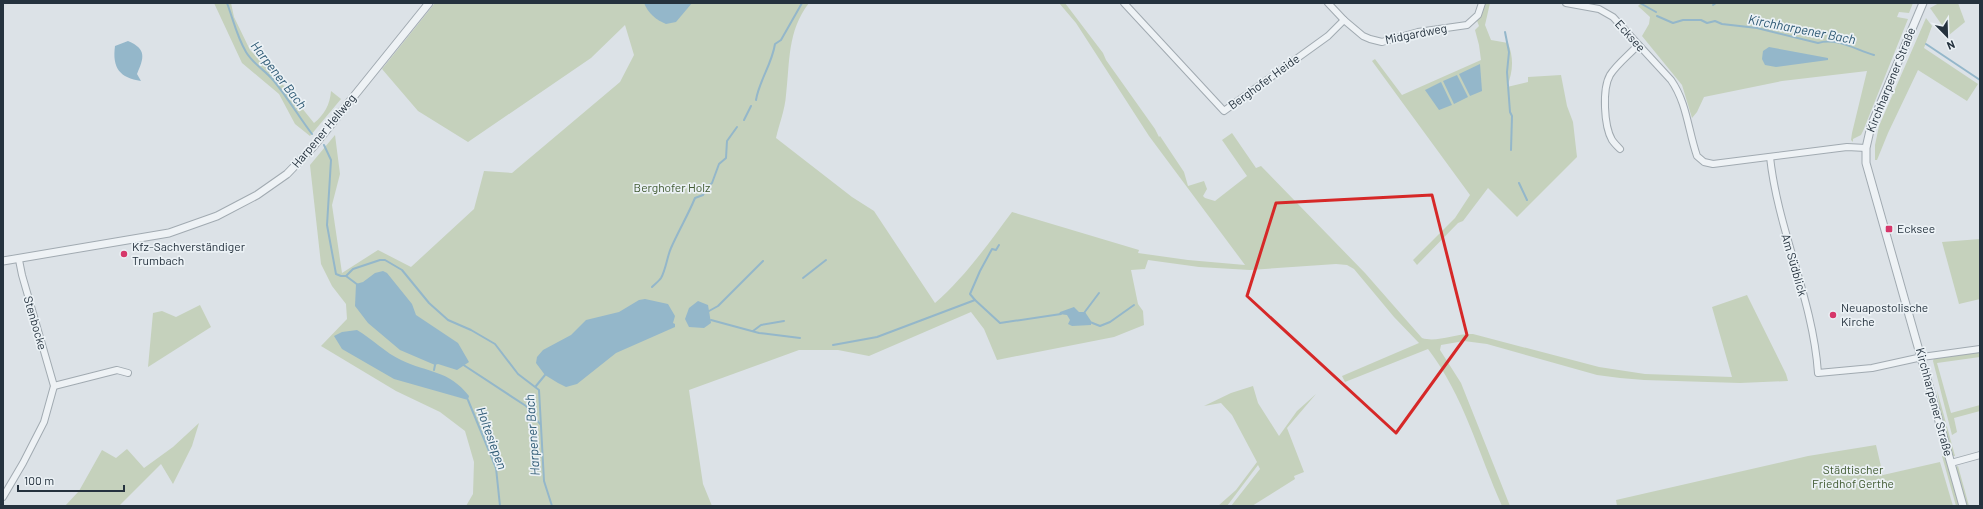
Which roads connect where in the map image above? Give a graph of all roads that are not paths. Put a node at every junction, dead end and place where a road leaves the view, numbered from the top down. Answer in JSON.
{"nodes":[{"id":1,"x":429,"y":3,"type":"edge"},
{"id":2,"x":1124,"y":3,"type":"edge"},
{"id":3,"x":1328,"y":3,"type":"edge"},
{"id":4,"x":1482,"y":3,"type":"edge"},
{"id":5,"x":1566,"y":3,"type":"edge"},
{"id":6,"x":1923,"y":3,"type":"edge"},
{"id":7,"x":1344,"y":20,"type":"junction"},
{"id":8,"x":1638,"y":45,"type":"junction"},
{"id":9,"x":1866,"y":148,"type":"junction"},
{"id":10,"x":1620,"y":149,"type":"dead end"},
{"id":11,"x":1770,"y":158,"type":"junction"},
{"id":12,"x":19,"y":260,"type":"junction"},
{"id":13,"x":3,"y":261,"type":"edge"},
{"id":14,"x":1980,"y":349,"type":"edge"},
{"id":15,"x":1922,"y":357,"type":"junction"},
{"id":16,"x":128,"y":373,"type":"dead end"},
{"id":17,"x":54,"y":386,"type":"junction"},
{"id":18,"x":1980,"y":455,"type":"edge"},
{"id":19,"x":1951,"y":463,"type":"junction"},
{"id":20,"x":3,"y":497,"type":"edge"},
{"id":21,"x":1963,"y":506,"type":"edge"}],
"edges":[{"from":1,"to":12,"type":"street","name":"Harpener Hellweg"},
{"from":2,"to":7,"type":"street","name":"Berghofer Heide"},
{"from":3,"to":7,"type":"street"},
{"from":4,"to":7,"type":"street","name":"Midgardweg"},
{"from":5,"to":8,"type":"street","name":"Ecksee"},
{"from":6,"to":9,"type":"street","name":"Kirchharpener Straße"},
{"from":8,"to":10,"type":"street"},
{"from":8,"to":11,"type":"street","name":"Ecksee"},
{"from":9,"to":11,"type":"street","name":"Ecksee"},
{"from":9,"to":15,"type":"street","name":"Kirchharpener Straße"},
{"from":11,"to":15,"type":"street","name":"Am Südblick"},
{"from":12,"to":13,"type":"street","name":"Harpener Hellweg"},
{"from":12,"to":17,"type":"street","name":"Stenbocke"},
{"from":14,"to":15,"type":"street"},
{"from":15,"to":19,"type":"street","name":"Kirchharpener Straße"},
{"from":16,"to":17,"type":"street"},
{"from":17,"to":20,"type":"street"},
{"from":18,"to":19,"type":"street"},
{"from":19,"to":21,"type":"street","name":"Kirchharpener Straße"}]}
